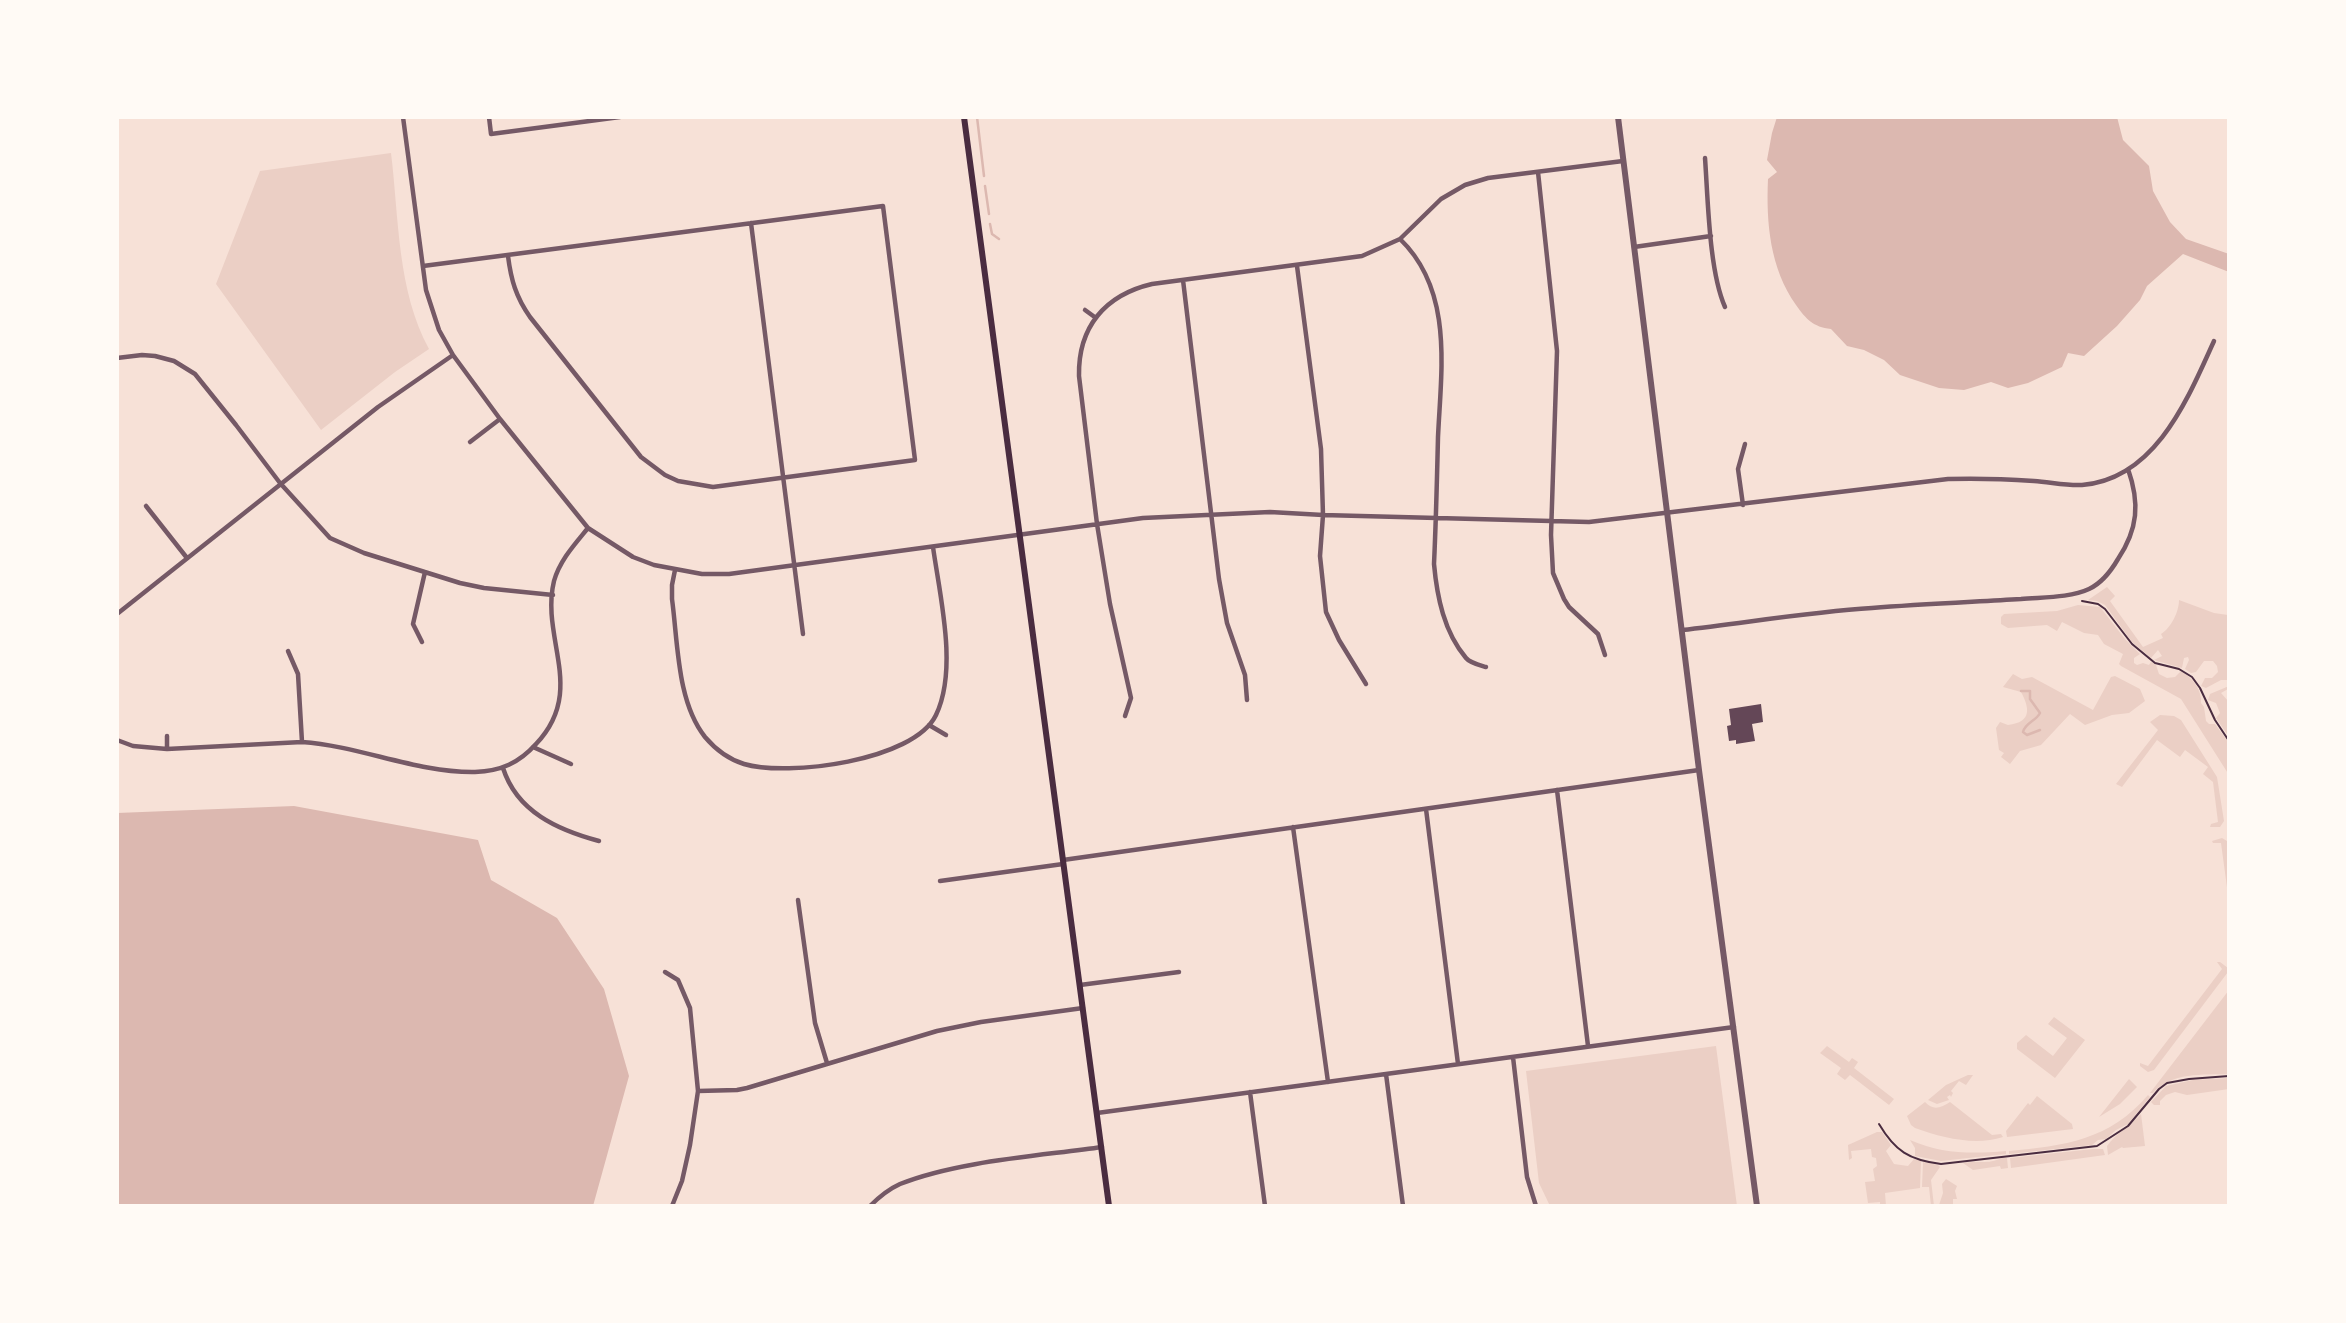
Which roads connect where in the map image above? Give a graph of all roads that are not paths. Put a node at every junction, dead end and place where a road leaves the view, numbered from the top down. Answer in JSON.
{"nodes":[{"id":1,"x":403,"y":117,"type":"edge"},
{"id":2,"x":489,"y":117,"type":"edge"},
{"id":3,"x":620,"y":117,"type":"edge"},
{"id":4,"x":964,"y":117,"type":"edge"},
{"id":5,"x":1618,"y":117,"type":"edge"},
{"id":6,"x":1705,"y":158,"type":"dead end"},
{"id":7,"x":1623,"y":161,"type":"junction"},
{"id":8,"x":1538,"y":172,"type":"junction"},
{"id":9,"x":751,"y":223,"type":"junction"},
{"id":10,"x":1711,"y":236,"type":"junction"},
{"id":11,"x":1400,"y":240,"type":"junction"},
{"id":12,"x":1634,"y":247,"type":"junction"},
{"id":13,"x":508,"y":256,"type":"junction"},
{"id":14,"x":423,"y":266,"type":"junction"},
{"id":15,"x":1297,"y":266,"type":"junction"},
{"id":16,"x":1183,"y":280,"type":"junction"},
{"id":17,"x":1725,"y":307,"type":"dead end"},
{"id":18,"x":1085,"y":310,"type":"dead end"},
{"id":19,"x":1096,"y":317,"type":"junction"},
{"id":20,"x":2214,"y":341,"type":"dead end"},
{"id":21,"x":453,"y":355,"type":"junction"},
{"id":22,"x":117,"y":358,"type":"edge"},
{"id":23,"x":500,"y":419,"type":"junction"},
{"id":24,"x":470,"y":442,"type":"dead end"},
{"id":25,"x":1745,"y":444,"type":"dead end"},
{"id":26,"x":2128,"y":469,"type":"junction"},
{"id":27,"x":784,"y":477,"type":"junction"},
{"id":28,"x":280,"y":483,"type":"junction"},
{"id":29,"x":1744,"y":505,"type":"junction"},
{"id":30,"x":146,"y":506,"type":"dead end"},
{"id":31,"x":1212,"y":514,"type":"junction"},
{"id":32,"x":1667,"y":514,"type":"junction"},
{"id":33,"x":1323,"y":515,"type":"junction"},
{"id":34,"x":1436,"y":517,"type":"junction"},
{"id":35,"x":1551,"y":522,"type":"junction"},
{"id":36,"x":1097,"y":524,"type":"junction"},
{"id":37,"x":588,"y":528,"type":"junction"},
{"id":38,"x":1019,"y":535,"type":"junction"},
{"id":39,"x":933,"y":548,"type":"junction"},
{"id":40,"x":187,"y":558,"type":"junction"},
{"id":41,"x":794,"y":565,"type":"junction"},
{"id":42,"x":675,"y":570,"type":"junction"},
{"id":43,"x":425,"y":572,"type":"junction"},
{"id":44,"x":553,"y":595,"type":"junction"},
{"id":45,"x":117,"y":614,"type":"edge"},
{"id":46,"x":1682,"y":630,"type":"junction"},
{"id":47,"x":803,"y":634,"type":"dead end"},
{"id":48,"x":422,"y":642,"type":"dead end"},
{"id":49,"x":288,"y":651,"type":"dead end"},
{"id":50,"x":1605,"y":655,"type":"dead end"},
{"id":51,"x":1486,"y":667,"type":"dead end"},
{"id":52,"x":1366,"y":684,"type":"dead end"},
{"id":53,"x":1247,"y":700,"type":"dead end"},
{"id":54,"x":1125,"y":716,"type":"dead end"},
{"id":55,"x":929,"y":725,"type":"junction"},
{"id":56,"x":946,"y":735,"type":"dead end"},
{"id":57,"x":167,"y":736,"type":"dead end"},
{"id":58,"x":117,"y":740,"type":"edge"},
{"id":59,"x":302,"y":743,"type":"junction"},
{"id":60,"x":533,"y":747,"type":"junction"},
{"id":61,"x":167,"y":749,"type":"junction"},
{"id":62,"x":571,"y":764,"type":"dead end"},
{"id":63,"x":503,"y":768,"type":"junction"},
{"id":64,"x":1699,"y":770,"type":"junction"},
{"id":65,"x":1557,"y":790,"type":"junction"},
{"id":66,"x":1426,"y":809,"type":"junction"},
{"id":67,"x":1293,"y":827,"type":"junction"},
{"id":68,"x":599,"y":841,"type":"dead end"},
{"id":69,"x":1063,"y":862,"type":"junction"},
{"id":70,"x":940,"y":881,"type":"dead end"},
{"id":71,"x":797,"y":900,"type":"dead end"},
{"id":72,"x":666,"y":972,"type":"dead end"},
{"id":73,"x":1179,"y":972,"type":"dead end"},
{"id":74,"x":1080,"y":985,"type":"junction"},
{"id":75,"x":1083,"y":1008,"type":"junction"},
{"id":76,"x":1734,"y":1027,"type":"junction"},
{"id":77,"x":1588,"y":1046,"type":"junction"},
{"id":78,"x":1514,"y":1057,"type":"junction"},
{"id":79,"x":827,"y":1063,"type":"junction"},
{"id":80,"x":1458,"y":1064,"type":"junction"},
{"id":81,"x":1386,"y":1074,"type":"junction"},
{"id":82,"x":1328,"y":1082,"type":"junction"},
{"id":83,"x":698,"y":1091,"type":"junction"},
{"id":84,"x":1250,"y":1092,"type":"junction"},
{"id":85,"x":1097,"y":1112,"type":"junction"},
{"id":86,"x":1101,"y":1147,"type":"junction"},
{"id":87,"x":672,"y":1206,"type":"edge"},
{"id":88,"x":870,"y":1206,"type":"edge"},
{"id":89,"x":1109,"y":1206,"type":"edge"},
{"id":90,"x":1265,"y":1206,"type":"edge"},
{"id":91,"x":1403,"y":1206,"type":"edge"},
{"id":92,"x":1536,"y":1206,"type":"edge"},
{"id":93,"x":1757,"y":1206,"type":"edge"}],
"edges":[{"from":1,"to":14,"type":"street"},
{"from":2,"to":3,"type":"street"},
{"from":4,"to":38,"type":"main road"},
{"from":5,"to":7,"type":"street"},
{"from":6,"to":10,"type":"street"},
{"from":7,"to":8,"type":"street"},
{"from":7,"to":12,"type":"street"},
{"from":8,"to":11,"type":"street"},
{"from":8,"to":35,"type":"street"},
{"from":9,"to":13,"type":"street"},
{"from":9,"to":27,"type":"street"},
{"from":9,"to":27,"type":"street"},
{"from":10,"to":12,"type":"street"},
{"from":10,"to":17,"type":"street"},
{"from":11,"to":15,"type":"street"},
{"from":11,"to":34,"type":"street"},
{"from":12,"to":32,"type":"street"},
{"from":13,"to":14,"type":"street"},
{"from":13,"to":27,"type":"street"},
{"from":14,"to":21,"type":"street"},
{"from":15,"to":16,"type":"street"},
{"from":15,"to":33,"type":"street"},
{"from":16,"to":19,"type":"street"},
{"from":16,"to":31,"type":"street"},
{"from":18,"to":19,"type":"street"},
{"from":19,"to":36,"type":"street"},
{"from":20,"to":26,"type":"street"},
{"from":21,"to":23,"type":"street"},
{"from":21,"to":28,"type":"street"},
{"from":22,"to":28,"type":"street"},
{"from":23,"to":24,"type":"street"},
{"from":23,"to":37,"type":"street"},
{"from":25,"to":29,"type":"street"},
{"from":26,"to":29,"type":"street"},
{"from":26,"to":46,"type":"street"},
{"from":27,"to":41,"type":"street"},
{"from":28,"to":40,"type":"street"},
{"from":28,"to":43,"type":"street"},
{"from":29,"to":32,"type":"street"},
{"from":30,"to":40,"type":"street"},
{"from":31,"to":33,"type":"street"},
{"from":31,"to":36,"type":"street"},
{"from":31,"to":53,"type":"street"},
{"from":32,"to":35,"type":"street"},
{"from":32,"to":46,"type":"street"},
{"from":33,"to":34,"type":"street"},
{"from":33,"to":52,"type":"street"},
{"from":34,"to":35,"type":"street"},
{"from":34,"to":51,"type":"street"},
{"from":35,"to":50,"type":"street"},
{"from":36,"to":38,"type":"street"},
{"from":36,"to":54,"type":"street"},
{"from":37,"to":42,"type":"street"},
{"from":37,"to":44,"type":"street"},
{"from":38,"to":39,"type":"street"},
{"from":38,"to":69,"type":"main road"},
{"from":39,"to":41,"type":"street"},
{"from":39,"to":55,"type":"street"},
{"from":40,"to":45,"type":"street"},
{"from":41,"to":42,"type":"street"},
{"from":41,"to":47,"type":"street"},
{"from":42,"to":55,"type":"street"},
{"from":43,"to":44,"type":"street"},
{"from":43,"to":48,"type":"street"},
{"from":44,"to":60,"type":"street"},
{"from":46,"to":64,"type":"street"},
{"from":49,"to":59,"type":"street"},
{"from":55,"to":56,"type":"street"},
{"from":57,"to":61,"type":"street"},
{"from":58,"to":61,"type":"street"},
{"from":59,"to":61,"type":"street"},
{"from":59,"to":63,"type":"street"},
{"from":60,"to":62,"type":"street"},
{"from":60,"to":63,"type":"street"},
{"from":63,"to":68,"type":"street"},
{"from":64,"to":65,"type":"street"},
{"from":64,"to":76,"type":"street"},
{"from":65,"to":66,"type":"street"},
{"from":65,"to":77,"type":"street"},
{"from":66,"to":67,"type":"street"},
{"from":66,"to":80,"type":"street"},
{"from":67,"to":69,"type":"street"},
{"from":67,"to":82,"type":"street"},
{"from":69,"to":70,"type":"street"},
{"from":69,"to":74,"type":"main road"},
{"from":71,"to":79,"type":"street"},
{"from":72,"to":83,"type":"street"},
{"from":73,"to":74,"type":"street"},
{"from":74,"to":75,"type":"main road"},
{"from":75,"to":79,"type":"street"},
{"from":75,"to":85,"type":"main road"},
{"from":76,"to":77,"type":"street"},
{"from":76,"to":93,"type":"street"},
{"from":77,"to":78,"type":"street"},
{"from":78,"to":80,"type":"street"},
{"from":78,"to":92,"type":"street"},
{"from":79,"to":83,"type":"street"},
{"from":80,"to":81,"type":"street"},
{"from":81,"to":82,"type":"street"},
{"from":81,"to":91,"type":"street"},
{"from":82,"to":84,"type":"street"},
{"from":83,"to":87,"type":"street"},
{"from":84,"to":85,"type":"street"},
{"from":84,"to":90,"type":"street"},
{"from":85,"to":86,"type":"main road"},
{"from":86,"to":88,"type":"street"},
{"from":86,"to":89,"type":"main road"}]}
